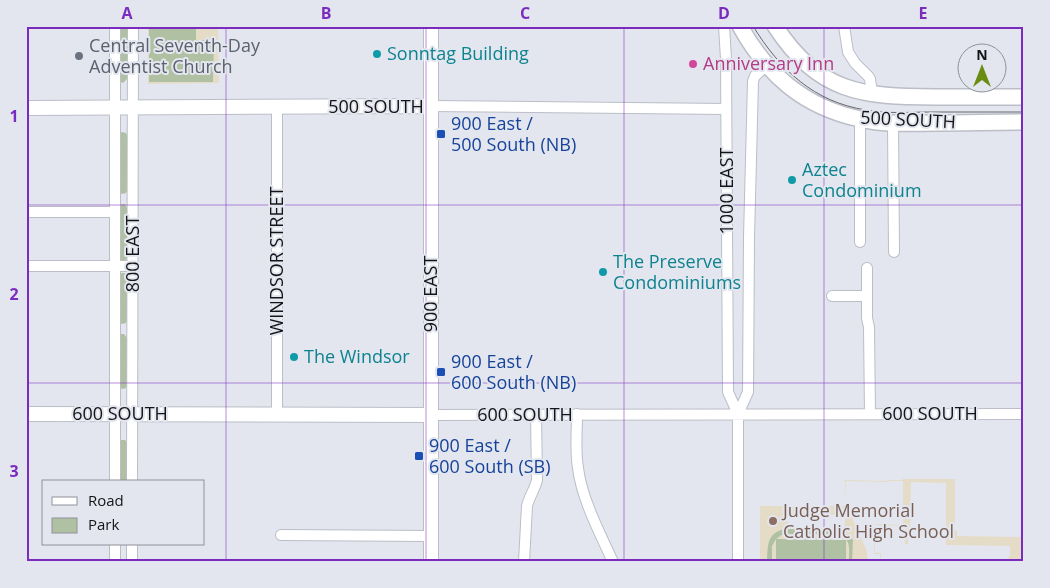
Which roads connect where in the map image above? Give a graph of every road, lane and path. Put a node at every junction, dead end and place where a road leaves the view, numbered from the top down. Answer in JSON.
{"nodes":[{"id":1,"x":115,"y":26,"type":"edge"},
{"id":2,"x":132,"y":26,"type":"edge"},
{"id":3,"x":431,"y":26,"type":"edge"},
{"id":4,"x":724,"y":26,"type":"edge"},
{"id":5,"x":740,"y":26,"type":"edge"},
{"id":6,"x":775,"y":26,"type":"edge"},
{"id":7,"x":844,"y":26,"type":"edge"},
{"id":8,"x":767,"y":65,"type":"junction"},
{"id":9,"x":872,"y":94,"type":"junction"},
{"id":10,"x":1024,"y":97,"type":"edge"},
{"id":11,"x":431,"y":106,"type":"junction"},
{"id":12,"x":277,"y":107,"type":"junction"},
{"id":13,"x":26,"y":108,"type":"edge"},
{"id":14,"x":115,"y":108,"type":"junction"},
{"id":15,"x":133,"y":108,"type":"junction"},
{"id":16,"x":726,"y":109,"type":"junction"},
{"id":17,"x":860,"y":120,"type":"junction"},
{"id":18,"x":1024,"y":122,"type":"edge"},
{"id":19,"x":893,"y":123,"type":"junction"},
{"id":20,"x":115,"y":199,"type":"junction"},
{"id":21,"x":133,"y":199,"type":"junction"},
{"id":22,"x":26,"y":212,"type":"edge"},
{"id":23,"x":115,"y":212,"type":"junction"},
{"id":24,"x":860,"y":242,"type":"dead end"},
{"id":25,"x":894,"y":252,"type":"dead end"},
{"id":26,"x":26,"y":266,"type":"edge"},
{"id":27,"x":115,"y":266,"type":"junction"},
{"id":28,"x":133,"y":266,"type":"junction"},
{"id":29,"x":867,"y":268,"type":"dead end"},
{"id":30,"x":832,"y":296,"type":"dead end"},
{"id":31,"x":867,"y":296,"type":"junction"},
{"id":32,"x":132,"y":328,"type":"junction"},
{"id":33,"x":115,"y":329,"type":"junction"},
{"id":34,"x":26,"y":414,"type":"edge"},
{"id":35,"x":115,"y":414,"type":"junction"},
{"id":36,"x":132,"y":414,"type":"junction"},
{"id":37,"x":536,"y":414,"type":"junction"},
{"id":38,"x":577,"y":414,"type":"junction"},
{"id":39,"x":738,"y":414,"type":"junction"},
{"id":40,"x":870,"y":414,"type":"junction"},
{"id":41,"x":1024,"y":414,"type":"edge"},
{"id":42,"x":277,"y":415,"type":"junction"},
{"id":43,"x":432,"y":415,"type":"junction"},
{"id":44,"x":115,"y":480,"type":"edge"},
{"id":45,"x":132,"y":480,"type":"edge"},
{"id":46,"x":281,"y":535,"type":"dead end"},
{"id":47,"x":431,"y":536,"type":"junction"},
{"id":48,"x":115,"y":546,"type":"edge"},
{"id":49,"x":132,"y":546,"type":"edge"},
{"id":50,"x":115,"y":562,"type":"edge"},
{"id":51,"x":132,"y":562,"type":"edge"},
{"id":52,"x":431,"y":562,"type":"edge"},
{"id":53,"x":524,"y":562,"type":"edge"},
{"id":54,"x":612,"y":562,"type":"edge"},
{"id":55,"x":738,"y":562,"type":"edge"}],
"edges":[{"from":1,"to":14,"type":"street","name":"800 EAST"},
{"from":2,"to":15,"type":"street","name":"800 EAST"},
{"from":3,"to":11,"type":"street","name":"900 EAST"},
{"from":4,"to":16,"type":"street","name":"1000 EAST"},
{"from":5,"to":8,"type":"main road","name":"500 SOUTH"},
{"from":6,"to":9,"type":"main road","name":"500 SOUTH"},
{"from":7,"to":9,"type":"street"},
{"from":8,"to":17,"type":"main road","name":"500 SOUTH"},
{"from":8,"to":39,"type":"street","name":"1000 EAST"},
{"from":9,"to":10,"type":"main road","name":"500 SOUTH"},
{"from":11,"to":12,"type":"street","name":"500 SOUTH"},
{"from":11,"to":16,"type":"street","name":"500 SOUTH"},
{"from":11,"to":43,"type":"street","name":"900 EAST"},
{"from":12,"to":15,"type":"street","name":"500 SOUTH"},
{"from":12,"to":42,"type":"street","name":"WINDSOR STREET"},
{"from":13,"to":14,"type":"street","name":"500 SOUTH"},
{"from":14,"to":15,"type":"street","name":"500 SOUTH"},
{"from":14,"to":20,"type":"street","name":"800 EAST"},
{"from":15,"to":21,"type":"street","name":"800 EAST"},
{"from":16,"to":39,"type":"street","name":"1000 EAST"},
{"from":17,"to":19,"type":"main road","name":"500 SOUTH"},
{"from":17,"to":24,"type":"street"},
{"from":18,"to":19,"type":"main road","name":"500 SOUTH"},
{"from":19,"to":25,"type":"street"},
{"from":20,"to":21,"type":"street"},
{"from":20,"to":23,"type":"street","name":"800 EAST"},
{"from":21,"to":28,"type":"street","name":"800 EAST"},
{"from":22,"to":23,"type":"street"},
{"from":23,"to":27,"type":"street","name":"800 EAST"},
{"from":26,"to":27,"type":"street"},
{"from":27,"to":28,"type":"street"},
{"from":27,"to":33,"type":"street","name":"800 EAST"},
{"from":28,"to":32,"type":"street","name":"800 EAST"},
{"from":29,"to":31,"type":"street"},
{"from":30,"to":31,"type":"street"},
{"from":31,"to":40,"type":"street"},
{"from":32,"to":33,"type":"street"},
{"from":32,"to":36,"type":"street","name":"800 EAST"},
{"from":33,"to":35,"type":"street","name":"800 EAST"},
{"from":34,"to":35,"type":"street","name":"600 SOUTH"},
{"from":35,"to":36,"type":"street","name":"600 SOUTH"},
{"from":35,"to":44,"type":"street","name":"800 EAST"},
{"from":36,"to":42,"type":"street","name":"600 SOUTH"},
{"from":36,"to":45,"type":"street","name":"800 EAST"},
{"from":37,"to":38,"type":"street","name":"600 SOUTH"},
{"from":37,"to":43,"type":"street","name":"600 SOUTH"},
{"from":37,"to":53,"type":"street"},
{"from":38,"to":39,"type":"street","name":"600 SOUTH"},
{"from":38,"to":54,"type":"street"},
{"from":39,"to":40,"type":"street","name":"600 SOUTH"},
{"from":39,"to":55,"type":"street","name":"1000 EAST"},
{"from":40,"to":41,"type":"street","name":"600 SOUTH"},
{"from":42,"to":43,"type":"street","name":"600 SOUTH"},
{"from":43,"to":47,"type":"street","name":"900 EAST"},
{"from":46,"to":47,"type":"street"},
{"from":47,"to":52,"type":"street","name":"900 EAST"},
{"from":48,"to":50,"type":"street"},
{"from":49,"to":51,"type":"street"}]}
